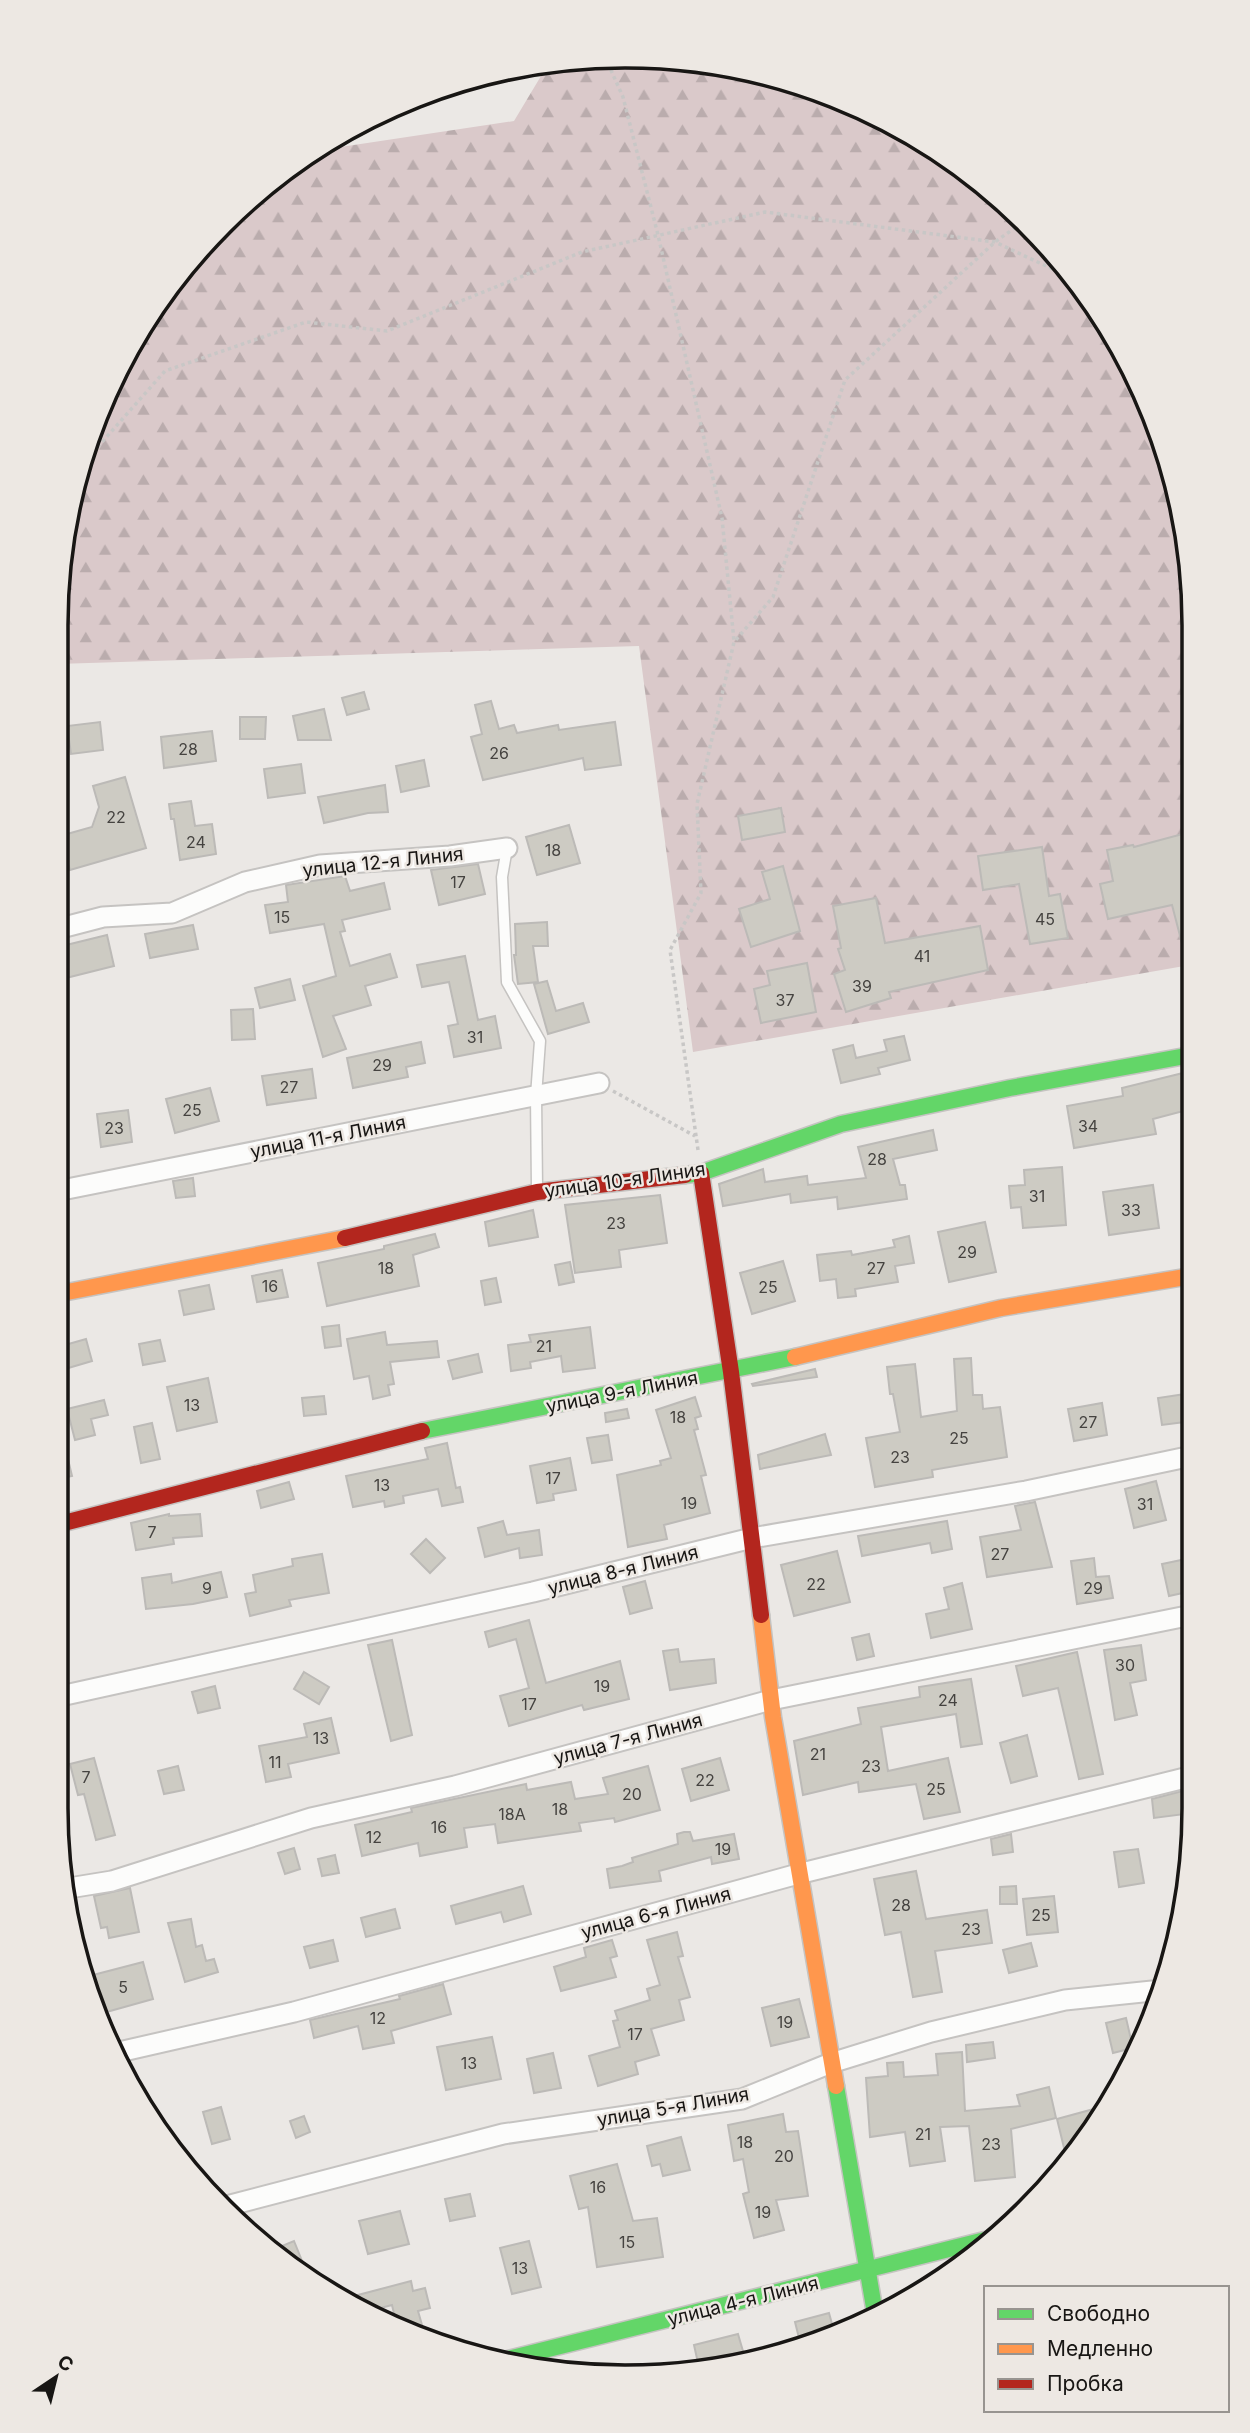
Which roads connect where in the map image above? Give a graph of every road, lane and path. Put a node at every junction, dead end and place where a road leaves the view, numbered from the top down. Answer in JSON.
{"nodes":[{"id":1,"x":610,"y":68,"type":"edge"},
{"id":2,"x":1015,"y":228,"type":"edge"},
{"id":3,"x":658,"y":235,"type":"junction"},
{"id":4,"x":995,"y":242,"type":"junction"},
{"id":5,"x":1053,"y":269,"type":"edge"},
{"id":6,"x":98,"y":447,"type":"edge"},
{"id":7,"x":734,"y":642,"type":"junction"},
{"id":8,"x":507,"y":848,"type":"joint"},
{"id":9,"x":68,"y":926,"type":"edge"},
{"id":10,"x":1182,"y":1057,"type":"edge"},
{"id":11,"x":599,"y":1083,"type":"joint"},
{"id":12,"x":536,"y":1096,"type":"junction"},
{"id":13,"x":696,"y":1136,"type":"junction"},
{"id":14,"x":701,"y":1172,"type":"junction"},
{"id":15,"x":68,"y":1189,"type":"edge"},
{"id":16,"x":537,"y":1192,"type":"junction"},
{"id":17,"x":1182,"y":1278,"type":"edge"},
{"id":18,"x":68,"y":1291,"type":"edge"},
{"id":19,"x":731,"y":1372,"type":"junction"},
{"id":20,"x":1182,"y":1458,"type":"edge"},
{"id":21,"x":68,"y":1522,"type":"edge"},
{"id":22,"x":752,"y":1538,"type":"junction"},
{"id":23,"x":1182,"y":1617,"type":"edge"},
{"id":24,"x":68,"y":1694,"type":"edge"},
{"id":25,"x":771,"y":1700,"type":"junction"},
{"id":26,"x":1182,"y":1779,"type":"edge"},
{"id":27,"x":799,"y":1874,"type":"junction"},
{"id":28,"x":74,"y":1887,"type":"edge"},
{"id":29,"x":1150,"y":1991,"type":"edge"},
{"id":30,"x":125,"y":2051,"type":"edge"},
{"id":31,"x":831,"y":2063,"type":"junction"},
{"id":32,"x":233,"y":2204,"type":"edge"},
{"id":33,"x":971,"y":2245,"type":"edge"},
{"id":34,"x":867,"y":2270,"type":"junction"},
{"id":35,"x":874,"y":2306,"type":"edge"},
{"id":36,"x":523,"y":2355,"type":"edge"}],
"edges":[{"from":1,"to":3,"type":"path"},
{"from":2,"to":4,"type":"path"},
{"from":3,"to":4,"type":"path"},
{"from":3,"to":6,"type":"path"},
{"from":3,"to":7,"type":"path"},
{"from":4,"to":5,"type":"path"},
{"from":4,"to":7,"type":"path"},
{"from":7,"to":13,"type":"path"},
{"from":8,"to":9,"type":"street","name":"улица 12-я Линия"},
{"from":8,"to":12,"type":"lane"},
{"from":10,"to":14,"type":"street","name":"улица 10-я Линия"},
{"from":11,"to":12,"type":"street","name":"улица 11-я Линия"},
{"from":11,"to":13,"type":"path"},
{"from":12,"to":15,"type":"street","name":"улица 11-я Линия"},
{"from":12,"to":16,"type":"lane"},
{"from":13,"to":14,"type":"path"},
{"from":14,"to":16,"type":"street","name":"улица 10-я Линия"},
{"from":14,"to":19,"type":"street"},
{"from":16,"to":18,"type":"street","name":"улица 10-я Линия"},
{"from":17,"to":19,"type":"street","name":"улица 9-я Линия"},
{"from":19,"to":21,"type":"street","name":"улица 9-я Линия"},
{"from":19,"to":22,"type":"street"},
{"from":20,"to":22,"type":"street","name":"улица 8-я Линия"},
{"from":22,"to":24,"type":"street","name":"улица 8-я Линия"},
{"from":22,"to":25,"type":"street"},
{"from":23,"to":25,"type":"street","name":"улица 7-я Линия"},
{"from":25,"to":27,"type":"street"},
{"from":25,"to":28,"type":"street","name":"улица 7-я Линия"},
{"from":26,"to":27,"type":"street","name":"улица 6-я Линия"},
{"from":27,"to":30,"type":"street","name":"улица 6-я Линия"},
{"from":27,"to":31,"type":"street"},
{"from":29,"to":31,"type":"street","name":"улица 5-я Линия"},
{"from":31,"to":32,"type":"street","name":"улица 5-я Линия"},
{"from":31,"to":34,"type":"street"},
{"from":33,"to":34,"type":"street","name":"улица 4-я Линия"},
{"from":34,"to":35,"type":"street"},
{"from":34,"to":36,"type":"street","name":"улица 4-я Линия"}]}
